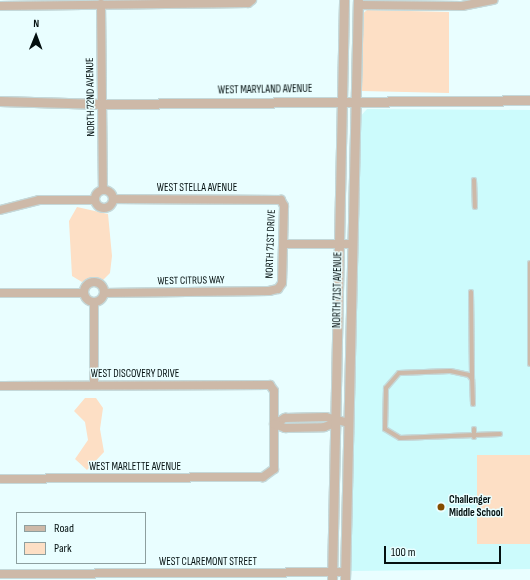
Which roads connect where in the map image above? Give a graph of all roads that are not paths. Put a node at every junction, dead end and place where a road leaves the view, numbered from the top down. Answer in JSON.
{"nodes":[{"id":1,"x":252,"y":0,"type":"edge"},
{"id":2,"x":344,"y":0,"type":"edge"},
{"id":3,"x":493,"y":0,"type":"edge"},
{"id":4,"x":358,"y":3,"type":"edge"},
{"id":5,"x":448,"y":3,"type":"edge"},
{"id":6,"x":101,"y":4,"type":"junction"},
{"id":7,"x":0,"y":6,"type":"edge"},
{"id":8,"x":355,"y":100,"type":"junction"},
{"id":9,"x":530,"y":100,"type":"edge"},
{"id":10,"x":0,"y":101,"type":"edge"},
{"id":11,"x":342,"y":101,"type":"junction"},
{"id":12,"x":102,"y":104,"type":"junction"},
{"id":13,"x":474,"y":180,"type":"dead end"},
{"id":14,"x":103,"y":190,"type":"junction"},
{"id":15,"x":113,"y":199,"type":"junction"},
{"id":16,"x":94,"y":200,"type":"junction"},
{"id":17,"x":281,"y":200,"type":"joint"},
{"id":18,"x":475,"y":207,"type":"dead end"},
{"id":19,"x":0,"y":210,"type":"edge"},
{"id":20,"x":284,"y":244,"type":"junction"},
{"id":21,"x":351,"y":244,"type":"junction"},
{"id":22,"x":339,"y":245,"type":"junction"},
{"id":23,"x":530,"y":263,"type":"edge"},
{"id":24,"x":278,"y":289,"type":"joint"},
{"id":25,"x":471,"y":292,"type":"dead end"},
{"id":26,"x":0,"y":293,"type":"edge"},
{"id":27,"x":84,"y":293,"type":"junction"},
{"id":28,"x":104,"y":293,"type":"junction"},
{"id":29,"x":94,"y":302,"type":"junction"},
{"id":30,"x":530,"y":364,"type":"edge"},
{"id":31,"x":472,"y":379,"type":"junction"},
{"id":32,"x":94,"y":385,"type":"junction"},
{"id":33,"x":0,"y":386,"type":"edge"},
{"id":34,"x":473,"y":404,"type":"dead end"},
{"id":35,"x":335,"y":422,"type":"junction"},
{"id":36,"x":348,"y":423,"type":"junction"},
{"id":37,"x":274,"y":424,"type":"junction"},
{"id":38,"x":474,"y":429,"type":"dead end"},
{"id":39,"x":500,"y":434,"type":"dead end"},
{"id":40,"x":474,"y":437,"type":"junction"},
{"id":41,"x":0,"y":479,"type":"edge"},
{"id":42,"x":0,"y":574,"type":"edge"},
{"id":43,"x":218,"y":576,"type":"edge"},
{"id":44,"x":332,"y":576,"type":"edge"},
{"id":45,"x":345,"y":576,"type":"edge"}],
"edges":[{"from":1,"to":6,"type":"street"},
{"from":2,"to":11,"type":"street","name":"NORTH 71ST AVENUE"},
{"from":3,"to":5,"type":"street"},
{"from":4,"to":5,"type":"street"},
{"from":4,"to":8,"type":"street","name":"NORTH 71ST AVENUE"},
{"from":6,"to":7,"type":"street"},
{"from":6,"to":12,"type":"street","name":"NORTH 72ND AVENUE"},
{"from":8,"to":9,"type":"street","name":"WEST MARYLAND AVENUE"},
{"from":8,"to":11,"type":"street","name":"WEST MARYLAND AVENUE"},
{"from":8,"to":21,"type":"street","name":"NORTH 71ST AVENUE"},
{"from":10,"to":12,"type":"street","name":"WEST MARYLAND AVENUE"},
{"from":11,"to":12,"type":"street","name":"WEST MARYLAND AVENUE"},
{"from":11,"to":22,"type":"street","name":"NORTH 71ST AVENUE"},
{"from":12,"to":14,"type":"street","name":"NORTH 72ND AVENUE"},
{"from":13,"to":18,"type":"lane"},
{"from":14,"to":15,"type":"street"},
{"from":14,"to":16,"type":"street"},
{"from":15,"to":16,"type":"street","name":"WEST STELLA AVENUE"},
{"from":15,"to":17,"type":"street","name":"WEST STELLA AVENUE"},
{"from":16,"to":19,"type":"street","name":"WEST STELLA AVENUE"},
{"from":17,"to":20,"type":"street","name":"NORTH 71ST DRIVE"},
{"from":20,"to":22,"type":"street"},
{"from":20,"to":24,"type":"street","name":"NORTH 71ST DRIVE"},
{"from":21,"to":22,"type":"street"},
{"from":21,"to":36,"type":"street","name":"NORTH 71ST AVENUE"},
{"from":22,"to":35,"type":"street","name":"NORTH 71ST AVENUE"},
{"from":23,"to":30,"type":"lane"},
{"from":24,"to":28,"type":"street","name":"WEST CITRUS WAY"},
{"from":25,"to":31,"type":"lane"},
{"from":26,"to":27,"type":"street"},
{"from":27,"to":28,"type":"street"},
{"from":27,"to":29,"type":"street"},
{"from":28,"to":29,"type":"street"},
{"from":29,"to":32,"type":"street"},
{"from":31,"to":34,"type":"lane"},
{"from":31,"to":40,"type":"lane"},
{"from":32,"to":33,"type":"street","name":"WEST DISCOVERY DRIVE"},
{"from":32,"to":37,"type":"street","name":"WEST DISCOVERY DRIVE"},
{"from":35,"to":36,"type":"street"},
{"from":35,"to":37,"type":"street"},
{"from":35,"to":44,"type":"street","name":"NORTH 71ST AVENUE"},
{"from":36,"to":45,"type":"street","name":"NORTH 71ST AVENUE"},
{"from":37,"to":41,"type":"street","name":"WEST MARLETTE AVENUE"},
{"from":38,"to":40,"type":"lane"},
{"from":39,"to":40,"type":"lane"},
{"from":42,"to":43,"type":"street","name":"WEST CLAREMONT STREET"},
{"from":43,"to":44,"type":"street","name":"WEST CLAREMONT STREET"},
{"from":44,"to":45,"type":"street","name":"WEST CLAREMONT STREET"}]}
